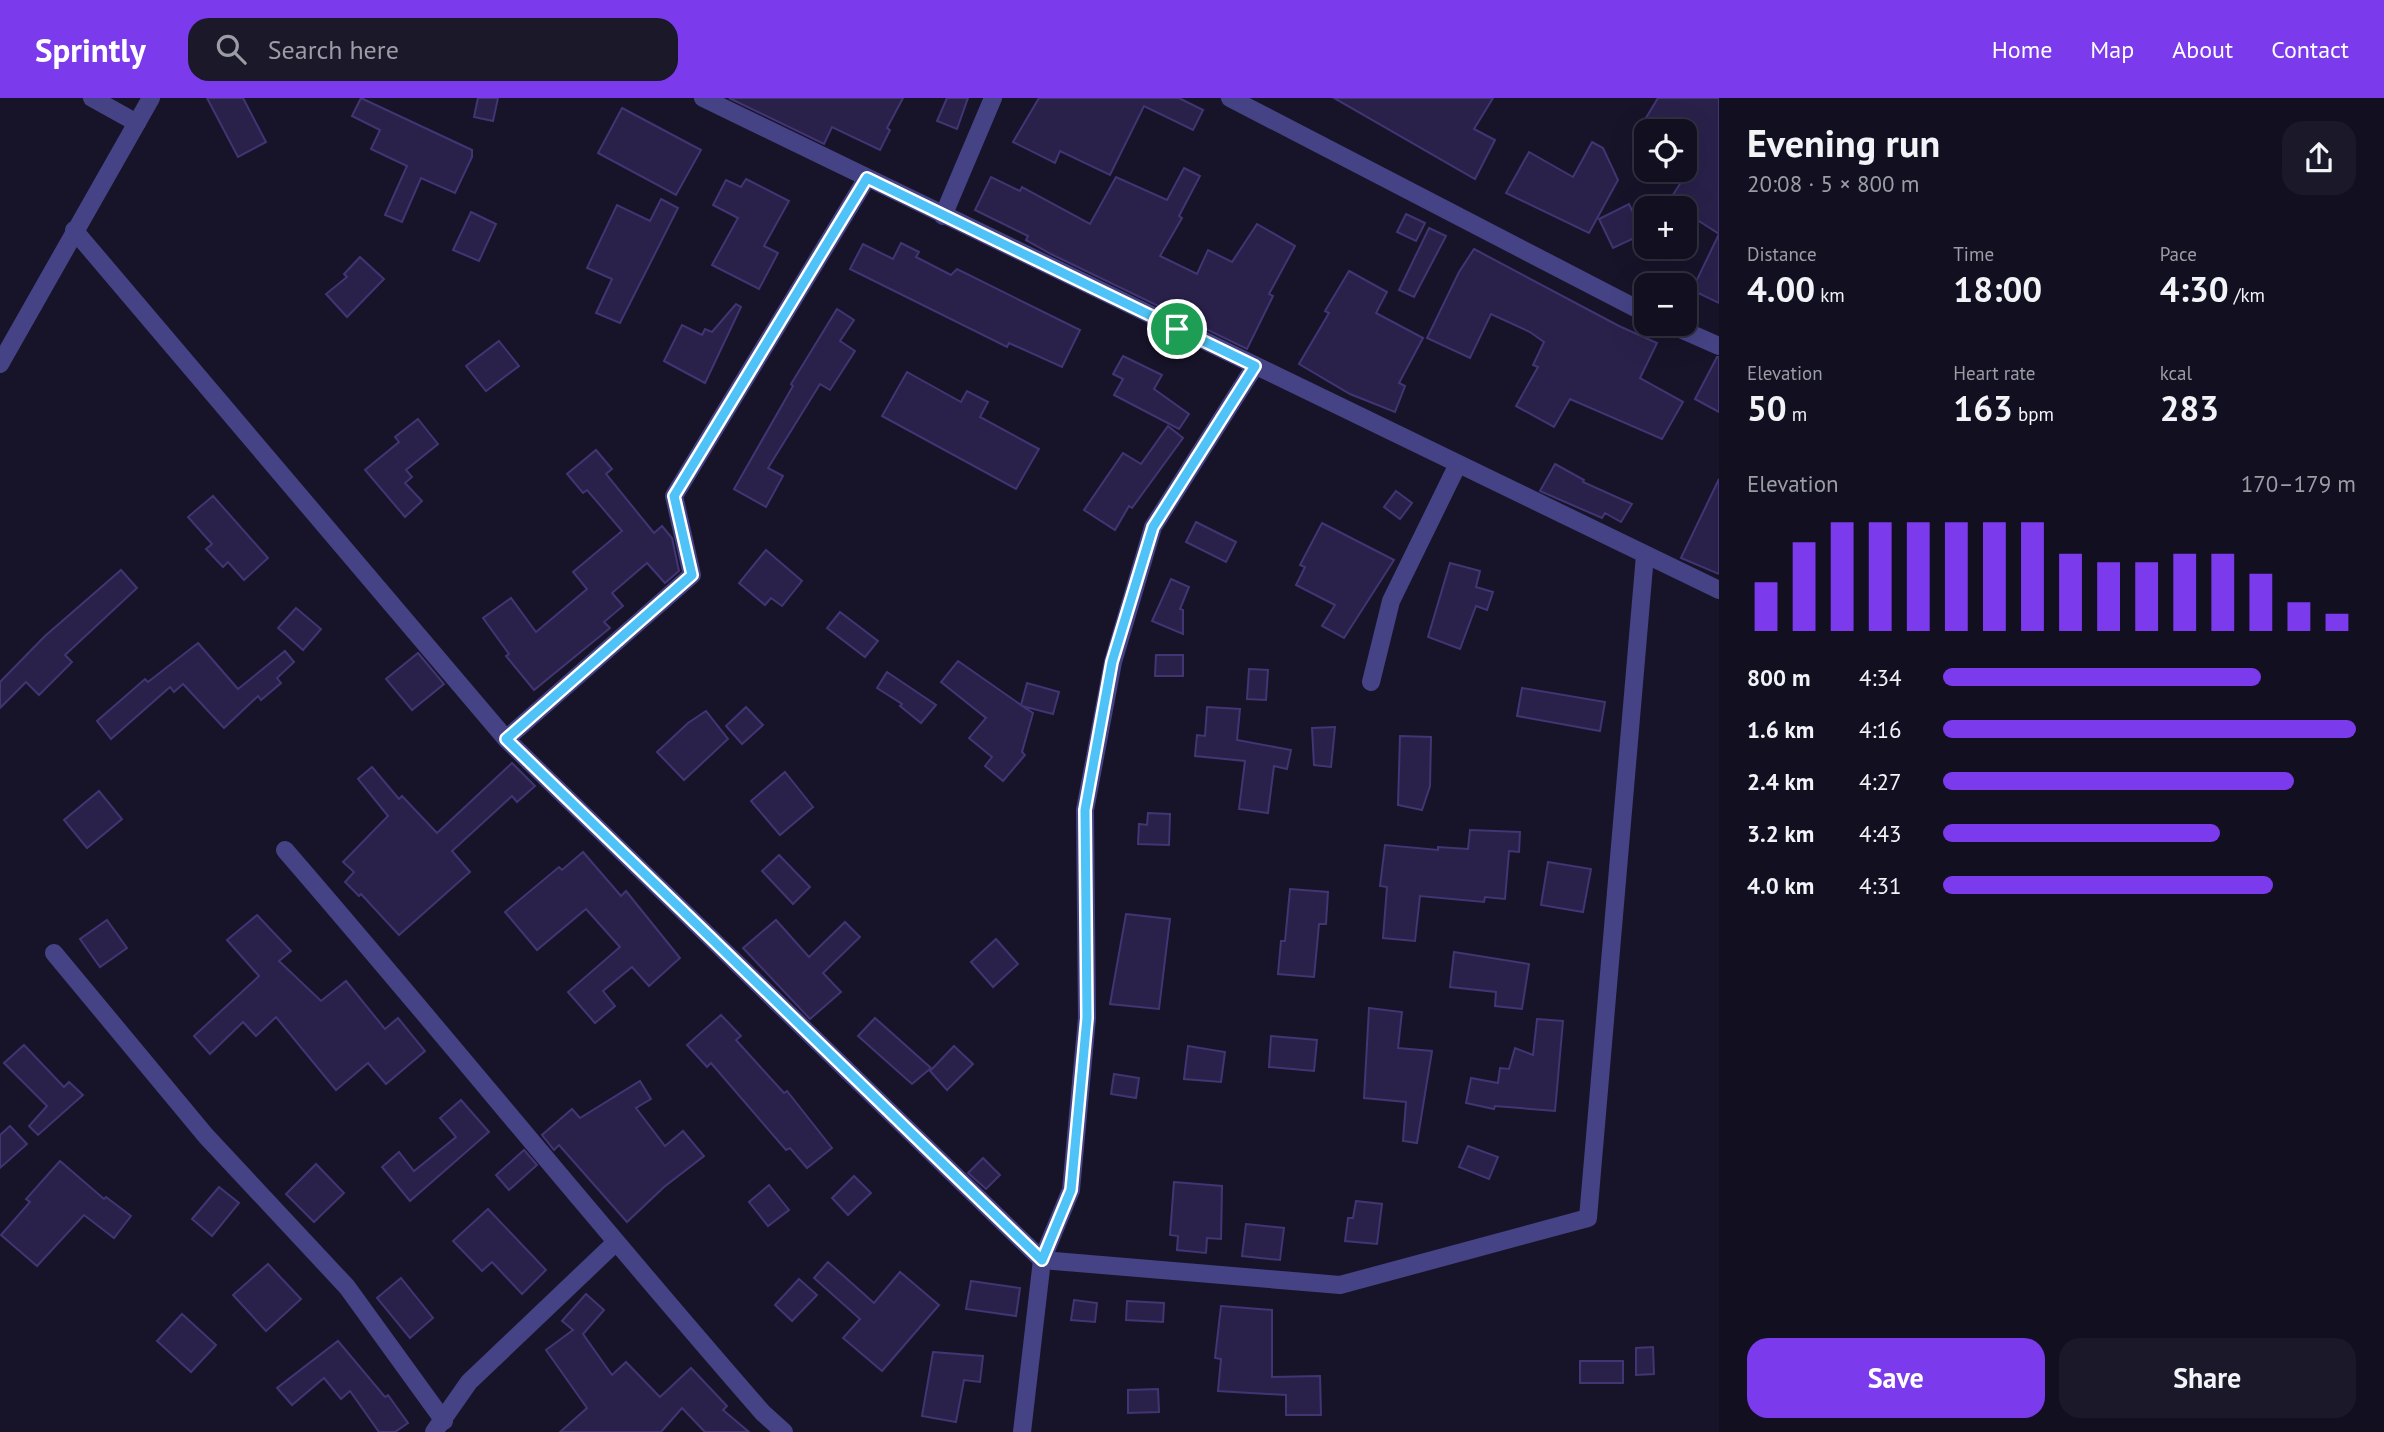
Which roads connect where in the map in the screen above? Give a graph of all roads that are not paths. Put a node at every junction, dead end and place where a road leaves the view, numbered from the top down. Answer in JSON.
{"nodes":[{"id":1,"x":92,"y":98,"type":"edge"},
{"id":2,"x":151,"y":98,"type":"edge"},
{"id":3,"x":703,"y":98,"type":"edge"},
{"id":4,"x":993,"y":98,"type":"edge"},
{"id":5,"x":1230,"y":98,"type":"edge"},
{"id":6,"x":137,"y":123,"type":"junction"},
{"id":7,"x":867,"y":178,"type":"junction"},
{"id":8,"x":943,"y":216,"type":"junction"},
{"id":9,"x":74,"y":230,"type":"junction"},
{"id":10,"x":1634,"y":307,"type":"edge"},
{"id":11,"x":1696,"y":336,"type":"edge"},
{"id":12,"x":1719,"y":346,"type":"edge"},
{"id":13,"x":0,"y":365,"type":"edge"},
{"id":14,"x":1255,"y":366,"type":"junction"},
{"id":15,"x":1458,"y":464,"type":"junction"},
{"id":16,"x":1645,"y":555,"type":"junction"},
{"id":17,"x":1719,"y":590,"type":"edge"},
{"id":18,"x":1371,"y":682,"type":"dead end"},
{"id":19,"x":506,"y":739,"type":"junction"},
{"id":20,"x":285,"y":850,"type":"dead end"},
{"id":21,"x":54,"y":953,"type":"dead end"},
{"id":22,"x":615,"y":1243,"type":"junction"},
{"id":23,"x":1042,"y":1260,"type":"junction"},
{"id":24,"x":439,"y":1426,"type":"edge"},
{"id":25,"x":784,"y":1432,"type":"edge"},
{"id":26,"x":1023,"y":1432,"type":"edge"}],
"edges":[{"from":1,"to":6,"type":"street"},
{"from":2,"to":6,"type":"street"},
{"from":3,"to":7,"type":"street"},
{"from":4,"to":8,"type":"street"},
{"from":5,"to":10,"type":"street"},
{"from":6,"to":9,"type":"street"},
{"from":7,"to":8,"type":"street"},
{"from":7,"to":19,"type":"street"},
{"from":8,"to":14,"type":"street"},
{"from":9,"to":13,"type":"street"},
{"from":9,"to":19,"type":"street"},
{"from":11,"to":12,"type":"street"},
{"from":14,"to":15,"type":"street"},
{"from":14,"to":23,"type":"street"},
{"from":15,"to":16,"type":"street"},
{"from":15,"to":18,"type":"street"},
{"from":16,"to":17,"type":"street"},
{"from":16,"to":23,"type":"street"},
{"from":19,"to":23,"type":"street"},
{"from":20,"to":22,"type":"street"},
{"from":21,"to":24,"type":"street"},
{"from":22,"to":24,"type":"street"},
{"from":22,"to":25,"type":"street"},
{"from":23,"to":26,"type":"street"}]}
